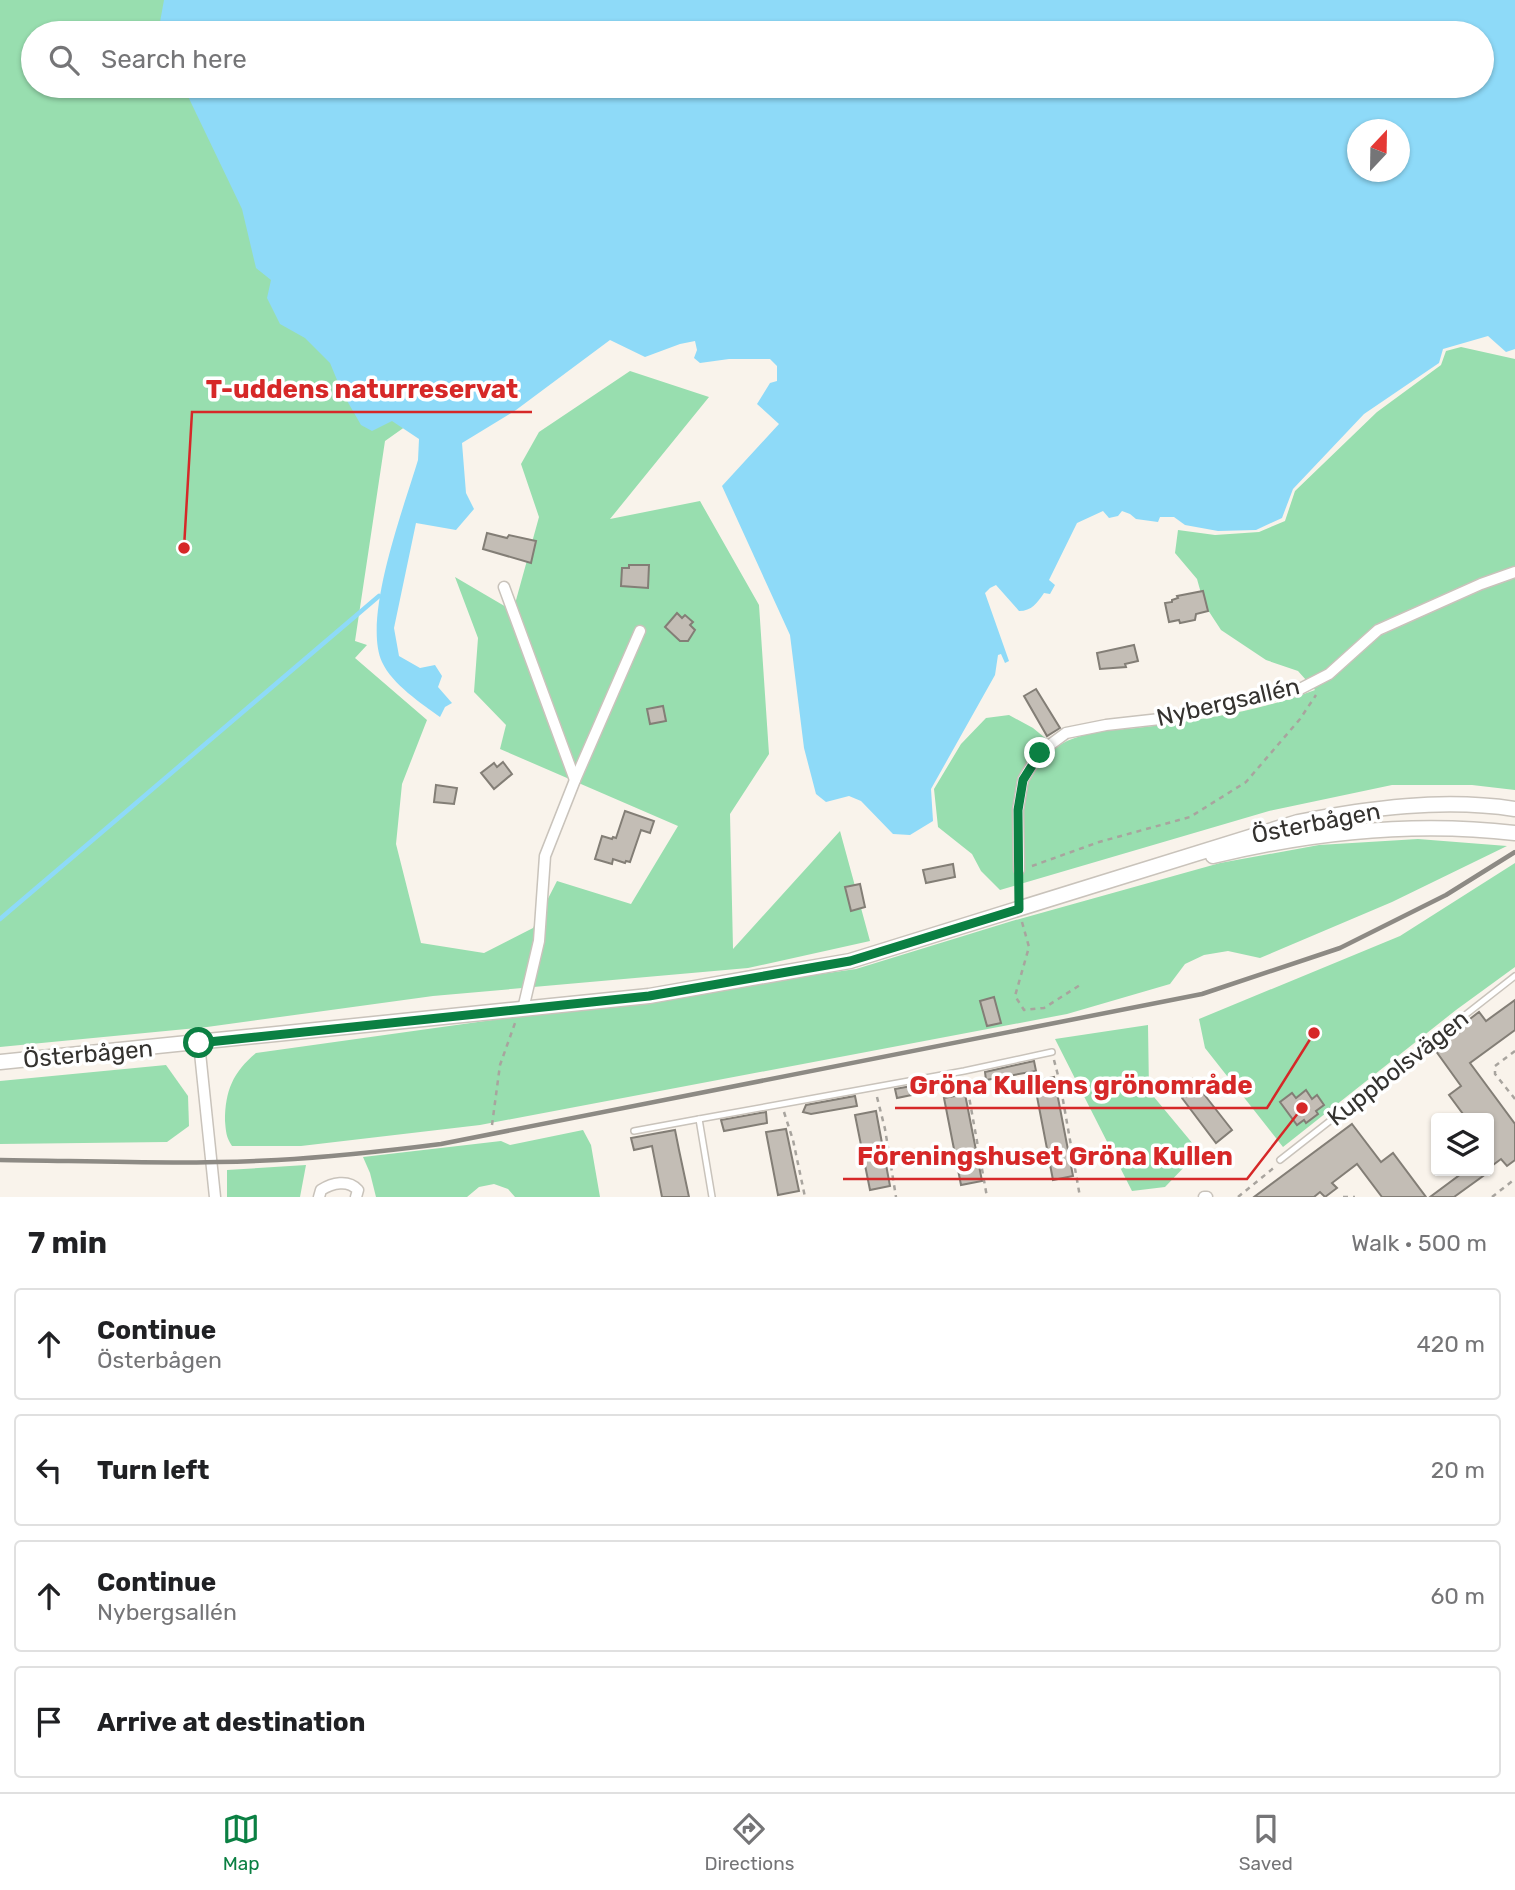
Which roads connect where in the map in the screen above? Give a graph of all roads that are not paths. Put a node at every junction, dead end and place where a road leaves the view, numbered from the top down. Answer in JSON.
{"nodes":[{"id":1,"x":1515,"y":572,"type":"edge"},
{"id":2,"x":505,"y":587,"type":"dead end"},
{"id":3,"x":640,"y":631,"type":"dead end"},
{"id":4,"x":575,"y":780,"type":"junction"},
{"id":5,"x":1515,"y":809,"type":"edge"},
{"id":6,"x":1515,"y":833,"type":"edge"},
{"id":7,"x":1019,"y":870,"type":"road end"},
{"id":8,"x":1124,"y":878,"type":"junction"},
{"id":9,"x":1515,"y":976,"type":"edge"},
{"id":10,"x":523,"y":1009,"type":"junction"},
{"id":11,"x":199,"y":1043,"type":"junction"},
{"id":12,"x":1052,"y":1052,"type":"road end"},
{"id":13,"x":0,"y":1062,"type":"edge"},
{"id":14,"x":699,"y":1119,"type":"junction"},
{"id":15,"x":634,"y":1131,"type":"dead end"},
{"id":16,"x":1280,"y":1160,"type":"road end"},
{"id":17,"x":215,"y":1197,"type":"edge"},
{"id":18,"x":319,"y":1197,"type":"edge"},
{"id":19,"x":356,"y":1197,"type":"edge"},
{"id":20,"x":712,"y":1197,"type":"edge"}],
"edges":[{"from":1,"to":7,"type":"street","name":"Nybergsallén"},
{"from":2,"to":4,"type":"street"},
{"from":3,"to":4,"type":"street"},
{"from":4,"to":10,"type":"street"},
{"from":5,"to":8,"type":"main road","name":"Österbågen"},
{"from":6,"to":8,"type":"main road","name":"Österbågen"},
{"from":8,"to":10,"type":"main road","name":"Österbågen"},
{"from":9,"to":16,"type":"lane","name":"Kuppbolsvägen"},
{"from":10,"to":11,"type":"main road","name":"Österbågen"},
{"from":11,"to":13,"type":"main road","name":"Österbågen"},
{"from":11,"to":17,"type":"street"},
{"from":12,"to":14,"type":"lane"},
{"from":14,"to":15,"type":"lane"},
{"from":14,"to":20,"type":"lane"},
{"from":18,"to":19,"type":"street"}]}
